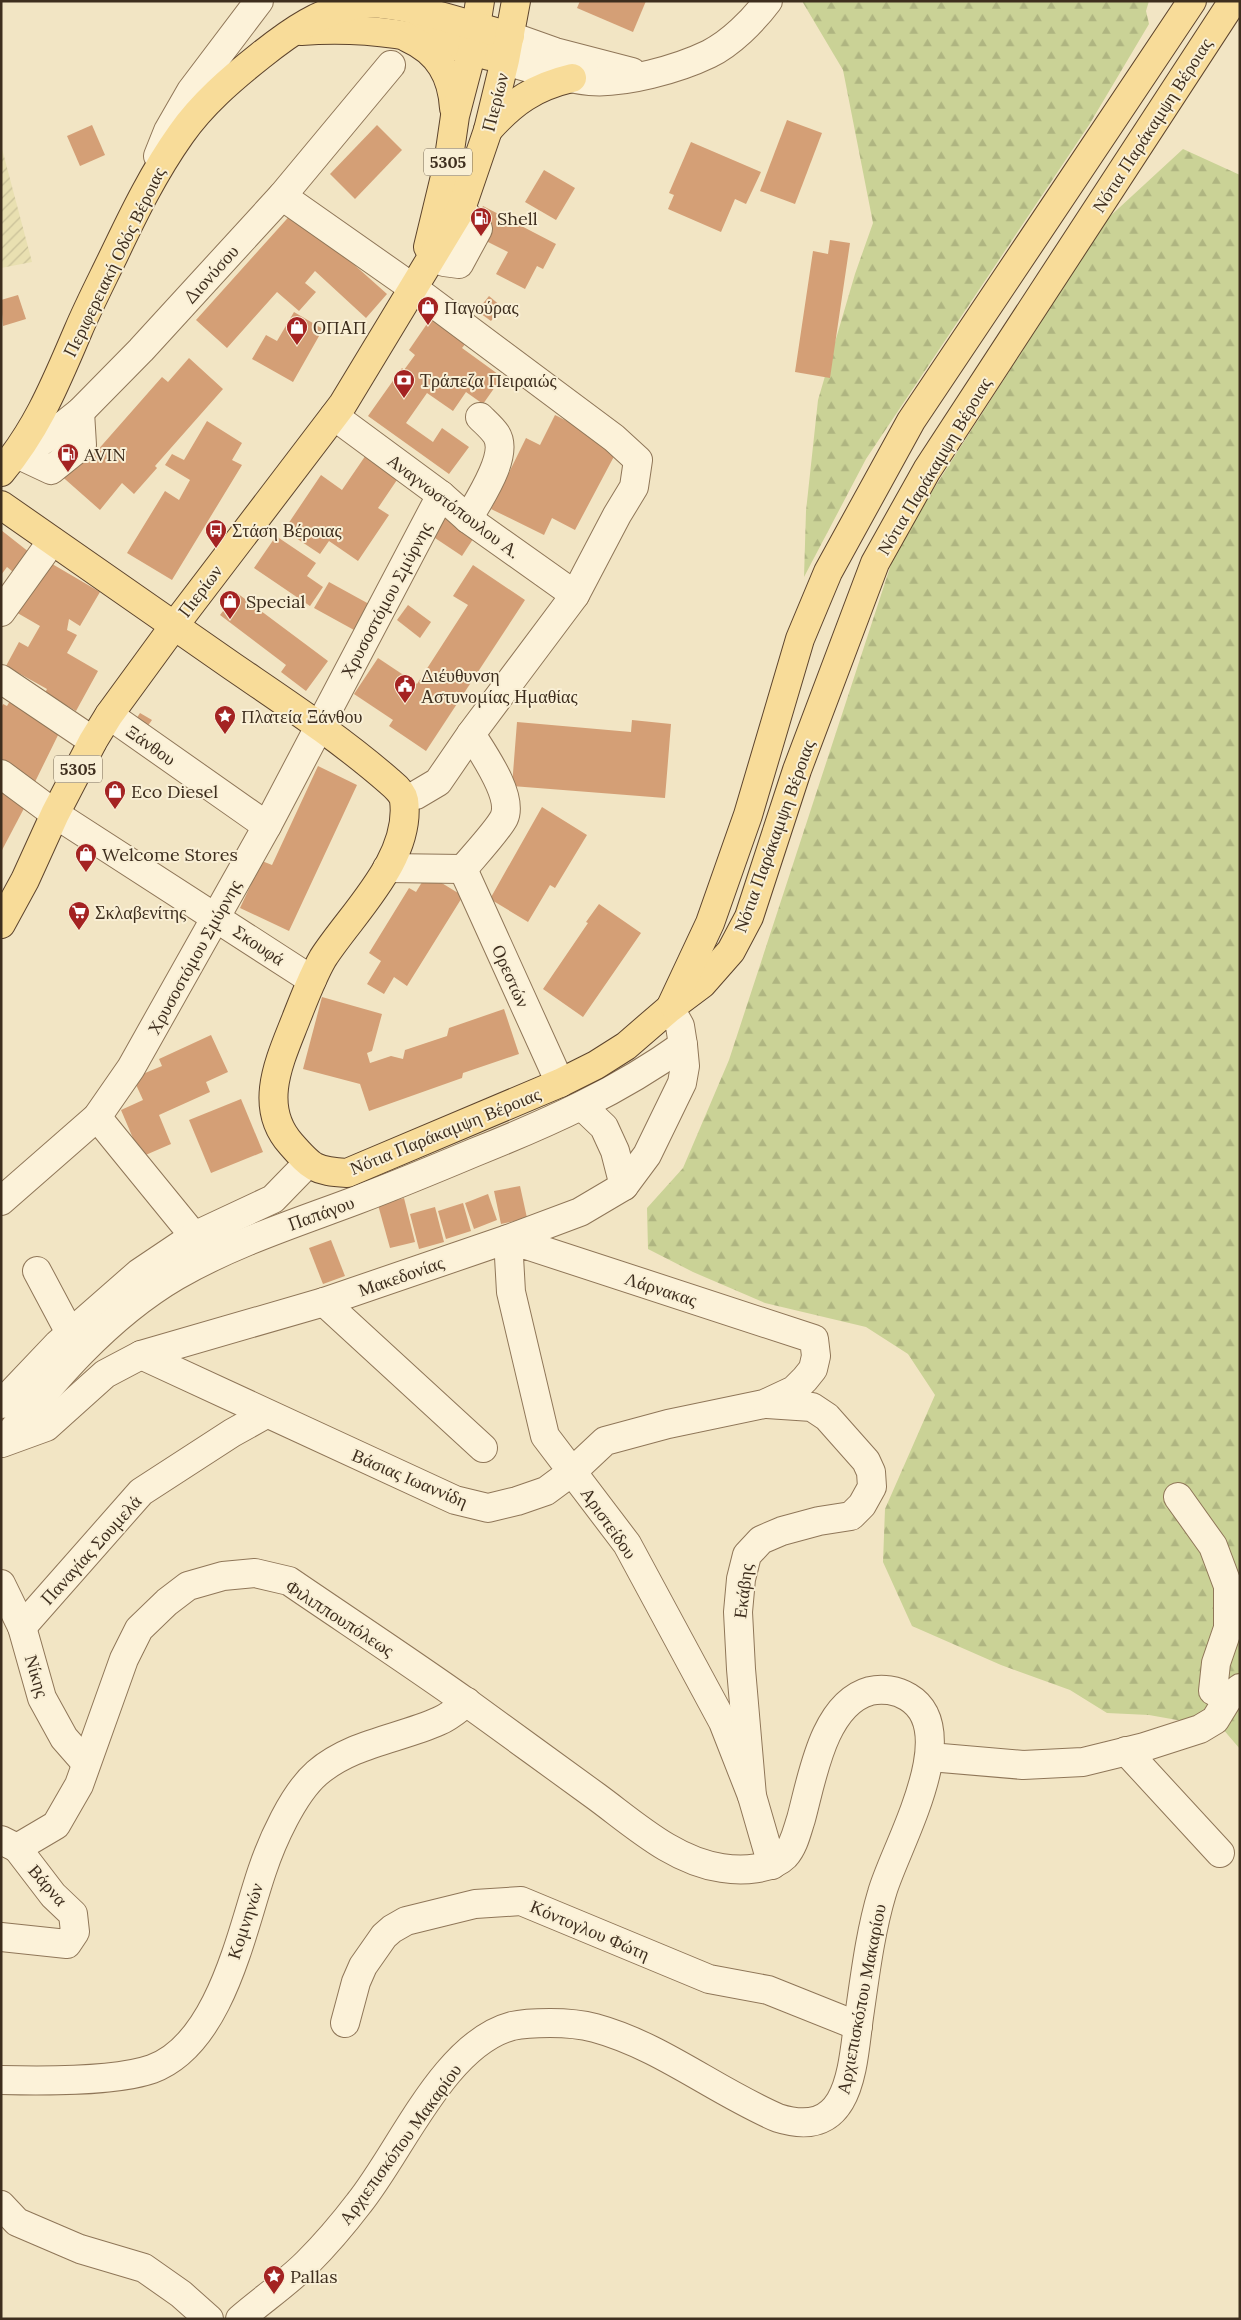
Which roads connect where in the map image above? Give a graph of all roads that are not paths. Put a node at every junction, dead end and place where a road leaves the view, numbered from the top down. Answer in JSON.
{"nodes":[{"id":1,"x":259,"y":1,"type":"edge"},
{"id":2,"x":516,"y":1,"type":"edge"},
{"id":3,"x":768,"y":1,"type":"edge"},
{"id":4,"x":1192,"y":1,"type":"edge"},
{"id":5,"x":1233,"y":1,"type":"edge"},
{"id":6,"x":396,"y":3,"type":"edge"},
{"id":7,"x":476,"y":26,"type":"edge"},
{"id":8,"x":294,"y":31,"type":"junction"},
{"id":9,"x":396,"y":33,"type":"junction"},
{"id":10,"x":508,"y":49,"type":"junction"},
{"id":11,"x":391,"y":65,"type":"dead end"},
{"id":12,"x":640,"y":75,"type":"junction"},
{"id":13,"x":572,"y":78,"type":"junction"},
{"id":14,"x":455,"y":116,"type":"junction"},
{"id":15,"x":488,"y":130,"type":"junction"},
{"id":16,"x":147,"y":185,"type":"junction"},
{"id":17,"x":282,"y":196,"type":"junction"},
{"id":18,"x":468,"y":217,"type":"dead end"},
{"id":19,"x":427,"y":274,"type":"junction"},
{"id":20,"x":334,"y":416,"type":"junction"},
{"id":21,"x":480,"y":417,"type":"dead end"},
{"id":22,"x":10,"y":462,"type":"edge"},
{"id":23,"x":442,"y":495,"type":"junction"},
{"id":24,"x":1,"y":505,"type":"edge"},
{"id":25,"x":468,"y":519,"type":"junction"},
{"id":26,"x":52,"y":541,"type":"junction"},
{"id":27,"x":575,"y":595,"type":"junction"},
{"id":28,"x":1,"y":612,"type":"edge"},
{"id":29,"x":174,"y":626,"type":"junction"},
{"id":30,"x":1,"y":679,"type":"edge"},
{"id":31,"x":109,"y":715,"type":"junction"},
{"id":32,"x":319,"y":727,"type":"junction"},
{"id":33,"x":471,"y":734,"type":"junction"},
{"id":34,"x":93,"y":740,"type":"junction"},
{"id":35,"x":1,"y":774,"type":"edge"},
{"id":36,"x":404,"y":798,"type":"junction"},
{"id":37,"x":55,"y":814,"type":"junction"},
{"id":38,"x":267,"y":826,"type":"junction"},
{"id":39,"x":387,"y":868,"type":"junction"},
{"id":40,"x":463,"y":869,"type":"junction"},
{"id":41,"x":217,"y":918,"type":"junction"},
{"id":42,"x":1,"y":924,"type":"edge"},
{"id":43,"x":312,"y":980,"type":"junction"},
{"id":44,"x":670,"y":1008,"type":"junction"},
{"id":45,"x":683,"y":1045,"type":"junction"},
{"id":46,"x":560,"y":1083,"type":"junction"},
{"id":47,"x":583,"y":1107,"type":"junction"},
{"id":48,"x":97,"y":1117,"type":"junction"},
{"id":49,"x":308,"y":1162,"type":"junction"},
{"id":50,"x":624,"y":1186,"type":"junction"},
{"id":51,"x":1,"y":1201,"type":"edge"},
{"id":52,"x":194,"y":1236,"type":"junction"},
{"id":53,"x":508,"y":1239,"type":"junction"},
{"id":54,"x":37,"y":1271,"type":"dead end"},
{"id":55,"x":324,"y":1302,"type":"junction"},
{"id":56,"x":70,"y":1333,"type":"junction"},
{"id":57,"x":814,"y":1339,"type":"joint"},
{"id":58,"x":141,"y":1355,"type":"junction"},
{"id":59,"x":1,"y":1404,"type":"edge"},
{"id":60,"x":764,"y":1404,"type":"junction"},
{"id":61,"x":266,"y":1414,"type":"junction"},
{"id":62,"x":2,"y":1443,"type":"edge"},
{"id":63,"x":483,"y":1448,"type":"dead end"},
{"id":64,"x":573,"y":1471,"type":"junction"},
{"id":65,"x":1178,"y":1497,"type":"dead end"},
{"id":66,"x":1,"y":1584,"type":"edge"},
{"id":67,"x":22,"y":1627,"type":"junction"},
{"id":68,"x":1234,"y":1692,"type":"edge"},
{"id":69,"x":467,"y":1702,"type":"junction"},
{"id":70,"x":1126,"y":1751,"type":"junction"},
{"id":71,"x":930,"y":1757,"type":"junction"},
{"id":72,"x":85,"y":1762,"type":"junction"},
{"id":73,"x":752,"y":1796,"type":"junction"},
{"id":74,"x":9,"y":1844,"type":"edge"},
{"id":75,"x":1220,"y":1852,"type":"dead end"},
{"id":76,"x":772,"y":1864,"type":"junction"},
{"id":77,"x":1,"y":1937,"type":"edge"},
{"id":78,"x":345,"y":2023,"type":"dead end"},
{"id":79,"x":858,"y":2026,"type":"junction"},
{"id":80,"x":1,"y":2080,"type":"edge"},
{"id":81,"x":6,"y":2219,"type":"edge"},
{"id":82,"x":209,"y":2319,"type":"edge"},
{"id":83,"x":240,"y":2319,"type":"edge"}],
"edges":[{"from":1,"to":16,"type":"street"},
{"from":2,"to":10,"type":"main road","number":"5305"},
{"from":3,"to":12,"type":"street"},
{"from":4,"to":44,"type":"main road","name":"Νότια Παράκαμψη Βέροιας"},
{"from":5,"to":44,"type":"main road","name":"Νότια Παράκαμψη Βέροιας"},
{"from":6,"to":7,"type":"main road","name":"Περιφερειακή Οδός Βέροιας"},
{"from":6,"to":8,"type":"main road","name":"Περιφερειακή Οδός Βέροιας"},
{"from":7,"to":9,"type":"main road","name":"Περιφερειακή Οδός Βέροιας"},
{"from":7,"to":10,"type":"main road","name":"Περιφερειακή Οδός Βέροιας"},
{"from":7,"to":14,"type":"main road","name":"Πιερίων","number":"5305"},
{"from":8,"to":9,"type":"main road","name":"Περιφερειακή Οδός Βέροιας"},
{"from":8,"to":16,"type":"main road","name":"Περιφερειακή Οδός Βέροιας"},
{"from":9,"to":14,"type":"main road"},
{"from":10,"to":12,"type":"street"},
{"from":10,"to":13,"type":"street"},
{"from":10,"to":15,"type":"main road","name":"Πιερίων","number":"5305"},
{"from":11,"to":17,"type":"street","name":"Διονύσου"},
{"from":12,"to":13,"type":"street"},
{"from":13,"to":15,"type":"main road"},
{"from":14,"to":19,"type":"main road","name":"Πιερίων","number":"5305"},
{"from":15,"to":19,"type":"main road","name":"Πιερίων","number":"5305"},
{"from":16,"to":22,"type":"main road","name":"Περιφερειακή Οδός Βέροιας"},
{"from":17,"to":19,"type":"street"},
{"from":17,"to":22,"type":"street","name":"Διονύσου"},
{"from":18,"to":19,"type":"street"},
{"from":19,"to":20,"type":"main road","name":"Πιερίων","number":"5305"},
{"from":19,"to":27,"type":"street"},
{"from":20,"to":23,"type":"street","name":"Αναγνωστόπουλου Α."},
{"from":20,"to":29,"type":"main road","name":"Πιερίων","number":"5305"},
{"from":21,"to":25,"type":"street"},
{"from":23,"to":25,"type":"street","name":"Αναγνωστόπουλου Α."},
{"from":23,"to":32,"type":"street","name":"Χρυσοστόμου Σμύρνης"},
{"from":24,"to":26,"type":"main road"},
{"from":25,"to":27,"type":"street","name":"Αναγνωστόπουλου Α."},
{"from":26,"to":28,"type":"street"},
{"from":26,"to":29,"type":"main road"},
{"from":27,"to":33,"type":"street"},
{"from":29,"to":31,"type":"main road","name":"Πιερίων","number":"5305"},
{"from":29,"to":32,"type":"main road"},
{"from":30,"to":34,"type":"street"},
{"from":31,"to":34,"type":"main road","name":"Πιερίων","number":"5305"},
{"from":31,"to":38,"type":"street","name":"Ξάνθου"},
{"from":32,"to":36,"type":"main road"},
{"from":32,"to":38,"type":"street","name":"Χρυσοστόμου Σμύρνης"},
{"from":33,"to":36,"type":"street"},
{"from":33,"to":40,"type":"street"},
{"from":34,"to":37,"type":"main road","name":"Πιερίων","number":"5305"},
{"from":35,"to":37,"type":"street","name":"Σκουφά"},
{"from":36,"to":39,"type":"main road","name":"Νότια Παράκαμψη Βέροιας"},
{"from":37,"to":41,"type":"street","name":"Σκουφά"},
{"from":37,"to":42,"type":"main road","name":"Πιερίων","number":"5305"},
{"from":38,"to":41,"type":"street","name":"Χρυσοστόμου Σμύρνης"},
{"from":39,"to":40,"type":"street"},
{"from":39,"to":43,"type":"main road","name":"Νότια Παράκαμψη Βέροιας"},
{"from":40,"to":46,"type":"street","name":"Ορεστών"},
{"from":41,"to":43,"type":"street","name":"Σκουφά"},
{"from":41,"to":48,"type":"street","name":"Χρυσοστόμου Σμύρνης"},
{"from":43,"to":49,"type":"main road","name":"Νότια Παράκαμψη Βέροιας"},
{"from":44,"to":45,"type":"street","name":"Μακεδονίας"},
{"from":44,"to":46,"type":"main road","name":"Νότια Παράκαμψη Βέροιας"},
{"from":45,"to":47,"type":"street","name":"Παπάγου"},
{"from":45,"to":50,"type":"street","name":"Μακεδονίας"},
{"from":46,"to":49,"type":"main road","name":"Νότια Παράκαμψη Βέροιας"},
{"from":47,"to":50,"type":"street"},
{"from":47,"to":62,"type":"street","name":"Παπάγου"},
{"from":48,"to":51,"type":"street","name":"Χρυσοστόμου Σμύρνης"},
{"from":48,"to":52,"type":"street"},
{"from":49,"to":52,"type":"street","name":"Παπάγου"},
{"from":50,"to":53,"type":"street","name":"Μακεδονίας"},
{"from":52,"to":56,"type":"street","name":"Παπάγου"},
{"from":53,"to":55,"type":"street","name":"Μακεδονίας"},
{"from":53,"to":57,"type":"street","name":"Λάρνακας"},
{"from":53,"to":64,"type":"street","name":"Αριστείδου"},
{"from":54,"to":56,"type":"street"},
{"from":55,"to":58,"type":"street","name":"Μακεδονίας"},
{"from":55,"to":63,"type":"street"},
{"from":56,"to":59,"type":"street","name":"Παπάγου"},
{"from":57,"to":60,"type":"street","name":"Βάσιας Ιωαννίδη"},
{"from":58,"to":61,"type":"street","name":"Βάσιας Ιωαννίδη"},
{"from":58,"to":62,"type":"street","name":"Μακεδονίας"},
{"from":60,"to":64,"type":"street","name":"Βάσιας Ιωαννίδη"},
{"from":60,"to":73,"type":"street","name":"Εκάβης"},
{"from":61,"to":64,"type":"street","name":"Βάσιας Ιωαννίδη"},
{"from":61,"to":67,"type":"street","name":"Παναγίας Σουμελά"},
{"from":64,"to":73,"type":"street","name":"Αριστείδου"},
{"from":65,"to":68,"type":"street"},
{"from":66,"to":67,"type":"street","name":"Νίκης"},
{"from":67,"to":72,"type":"street","name":"Νίκης"},
{"from":68,"to":70,"type":"street"},
{"from":69,"to":72,"type":"street","name":"Φιλιππουπόλεως"},
{"from":69,"to":76,"type":"street","name":"Φιλιππουπόλεως"},
{"from":69,"to":80,"type":"street","name":"Κομνηνών"},
{"from":70,"to":71,"type":"street"},
{"from":70,"to":75,"type":"street"},
{"from":71,"to":76,"type":"street","name":"Αρχιεπισκόπου Μακαρίου"},
{"from":71,"to":79,"type":"street","name":"Αρχιεπισκόπου Μακαρίου"},
{"from":72,"to":74,"type":"street","name":"Φιλιππουπόλεως"},
{"from":73,"to":76,"type":"street","name":"Εκάβης"},
{"from":74,"to":77,"type":"street","name":"Βάρνα"},
{"from":78,"to":79,"type":"street","name":"Κόντογλου Φώτη"},
{"from":79,"to":83,"type":"street","name":"Αρχιεπισκόπου Μακαρίου"},
{"from":81,"to":82,"type":"street"}]}
